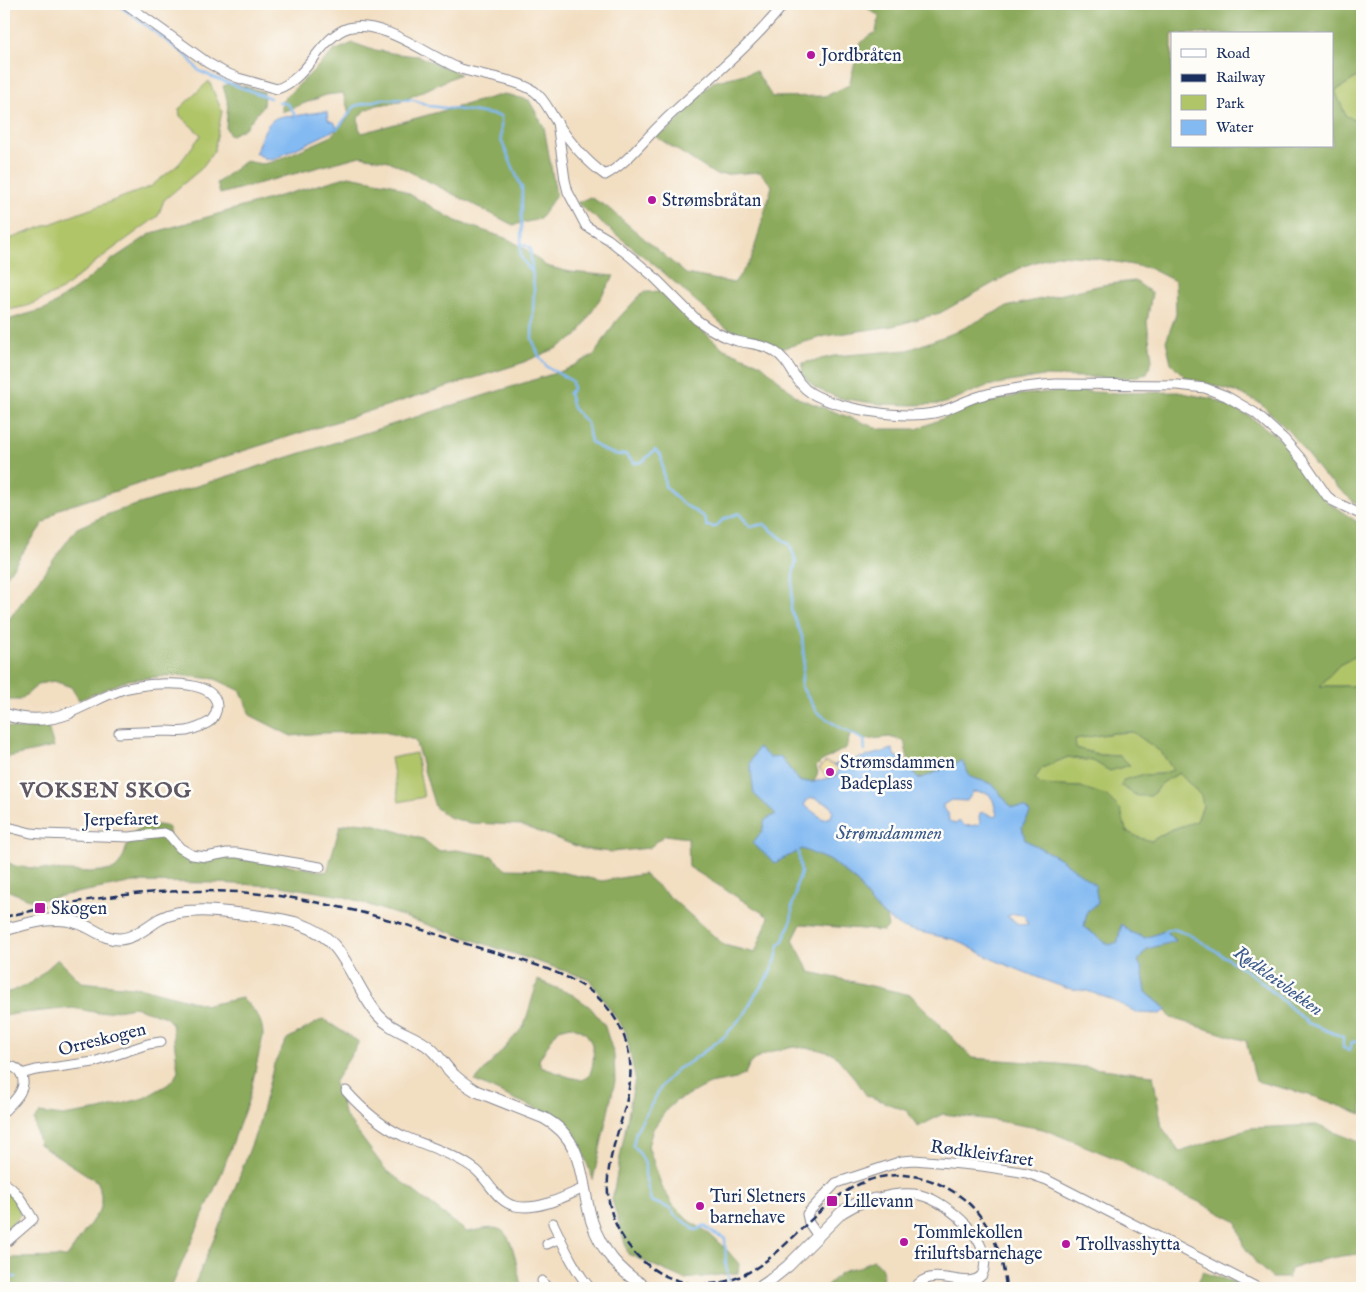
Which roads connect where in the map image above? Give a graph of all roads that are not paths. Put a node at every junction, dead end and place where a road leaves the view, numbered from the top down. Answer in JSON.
{"nodes":[{"id":1,"x":126,"y":4,"type":"edge"},
{"id":2,"x":784,"y":4,"type":"edge"},
{"id":3,"x":557,"y":122,"type":"junction"},
{"id":4,"x":1362,"y":515,"type":"edge"},
{"id":5,"x":69,"y":713,"type":"joint"},
{"id":6,"x":4,"y":714,"type":"edge"},
{"id":7,"x":119,"y":733,"type":"dead end"},
{"id":8,"x":4,"y":826,"type":"edge"},
{"id":9,"x":320,"y":867,"type":"dead end"},
{"id":10,"x":4,"y":930,"type":"edge"},
{"id":11,"x":161,"y":1042,"type":"dead end"},
{"id":12,"x":4,"y":1065,"type":"edge"},
{"id":13,"x":21,"y":1074,"type":"junction"},
{"id":14,"x":346,"y":1091,"type":"dead end"},
{"id":15,"x":4,"y":1111,"type":"edge"},
{"id":16,"x":4,"y":1183,"type":"edge"},
{"id":17,"x":584,"y":1188,"type":"junction"},
{"id":18,"x":875,"y":1200,"type":"joint"},
{"id":19,"x":554,"y":1223,"type":"dead end"},
{"id":20,"x":818,"y":1236,"type":"junction"},
{"id":21,"x":560,"y":1238,"type":"junction"},
{"id":22,"x":4,"y":1244,"type":"edge"},
{"id":23,"x":547,"y":1244,"type":"dead end"},
{"id":24,"x":590,"y":1288,"type":"edge"},
{"id":25,"x":648,"y":1288,"type":"edge"},
{"id":26,"x":759,"y":1288,"type":"edge"},
{"id":27,"x":915,"y":1288,"type":"edge"},
{"id":28,"x":1258,"y":1288,"type":"edge"}],
"edges":[{"from":1,"to":3,"type":"street"},
{"from":2,"to":3,"type":"street"},
{"from":3,"to":4,"type":"street"},
{"from":5,"to":6,"type":"street"},
{"from":5,"to":7,"type":"street"},
{"from":8,"to":9,"type":"street","name":"Jerpefaret"},
{"from":10,"to":17,"type":"street"},
{"from":11,"to":13,"type":"street","name":"Orreskogen"},
{"from":12,"to":13,"type":"street"},
{"from":13,"to":15,"type":"street"},
{"from":14,"to":17,"type":"street"},
{"from":16,"to":22,"type":"street"},
{"from":17,"to":25,"type":"street"},
{"from":18,"to":20,"type":"street"},
{"from":18,"to":27,"type":"street"},
{"from":19,"to":21,"type":"street"},
{"from":20,"to":26,"type":"street"},
{"from":20,"to":28,"type":"street","name":"Rødkleivfaret"},
{"from":21,"to":23,"type":"street"},
{"from":21,"to":24,"type":"street"}]}
